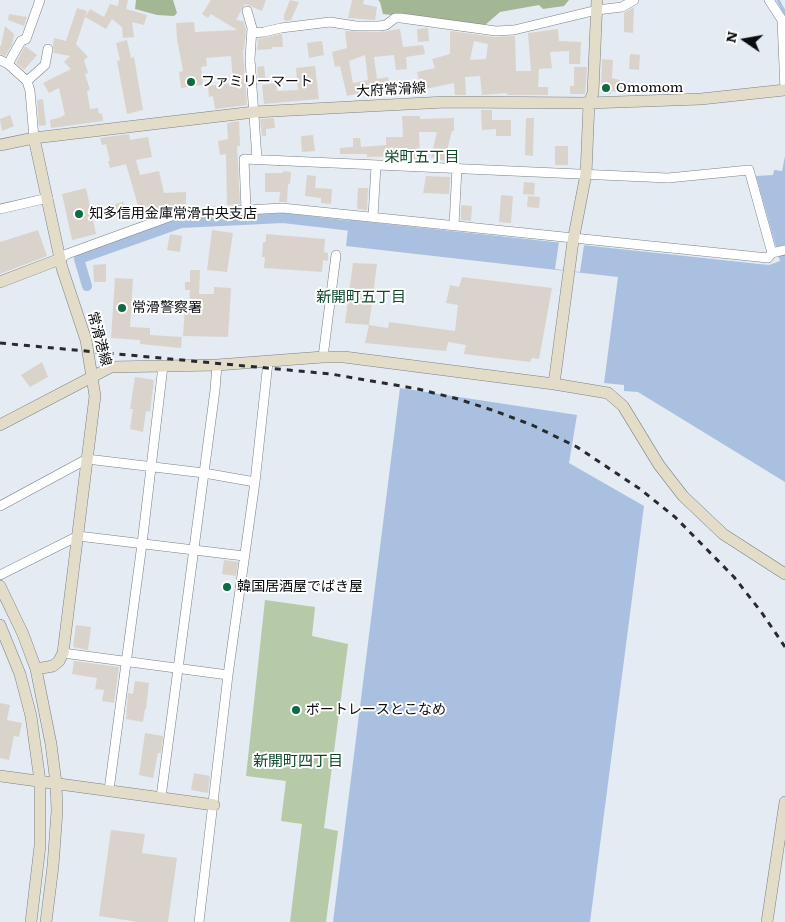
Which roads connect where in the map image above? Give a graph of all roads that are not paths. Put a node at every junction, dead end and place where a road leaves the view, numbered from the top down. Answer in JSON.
{"nodes":[{"id":1,"x":40,"y":0,"type":"edge"},
{"id":2,"x":634,"y":0,"type":"edge"},
{"id":3,"x":770,"y":0,"type":"edge"},
{"id":4,"x":597,"y":5,"type":"edge"},
{"id":5,"x":247,"y":11,"type":"dead end"},
{"id":6,"x":783,"y":19,"type":"edge"},
{"id":7,"x":252,"y":33,"type":"junction"},
{"id":8,"x":48,"y":49,"type":"dead end"},
{"id":9,"x":4,"y":62,"type":"edge"},
{"id":10,"x":27,"y":81,"type":"junction"},
{"id":11,"x":785,"y":90,"type":"edge"},
{"id":12,"x":589,"y":102,"type":"junction"},
{"id":13,"x":254,"y":112,"type":"junction"},
{"id":14,"x":34,"y":138,"type":"junction"},
{"id":15,"x":0,"y":145,"type":"edge"},
{"id":16,"x":257,"y":159,"type":"junction"},
{"id":17,"x":376,"y":166,"type":"junction"},
{"id":18,"x":457,"y":168,"type":"junction"},
{"id":19,"x":586,"y":174,"type":"junction"},
{"id":20,"x":48,"y":198,"type":"junction"},
{"id":21,"x":0,"y":209,"type":"edge"},
{"id":22,"x":246,"y":210,"type":"junction"},
{"id":23,"x":373,"y":217,"type":"junction"},
{"id":24,"x":454,"y":225,"type":"junction"},
{"id":25,"x":573,"y":240,"type":"junction"},
{"id":26,"x":785,"y":250,"type":"edge"},
{"id":27,"x":772,"y":253,"type":"junction"},
{"id":28,"x":336,"y":254,"type":"dead end"},
{"id":29,"x":60,"y":259,"type":"junction"},
{"id":30,"x":0,"y":282,"type":"edge"},
{"id":31,"x":323,"y":357,"type":"junction"},
{"id":32,"x":268,"y":362,"type":"junction"},
{"id":33,"x":216,"y":365,"type":"junction"},
{"id":34,"x":163,"y":366,"type":"junction"},
{"id":35,"x":92,"y":376,"type":"junction"},
{"id":36,"x":554,"y":384,"type":"junction"},
{"id":37,"x":0,"y":425,"type":"edge"},
{"id":38,"x":87,"y":459,"type":"junction"},
{"id":39,"x":151,"y":467,"type":"junction"},
{"id":40,"x":204,"y":473,"type":"junction"},
{"id":41,"x":255,"y":482,"type":"junction"},
{"id":42,"x":0,"y":506,"type":"edge"},
{"id":43,"x":78,"y":536,"type":"junction"},
{"id":44,"x":142,"y":544,"type":"junction"},
{"id":45,"x":193,"y":550,"type":"junction"},
{"id":46,"x":244,"y":556,"type":"junction"},
{"id":47,"x":785,"y":574,"type":"edge"},
{"id":48,"x":0,"y":575,"type":"edge"},
{"id":49,"x":0,"y":586,"type":"edge"},
{"id":50,"x":0,"y":625,"type":"edge"},
{"id":51,"x":3,"y":640,"type":"edge"},
{"id":52,"x":63,"y":653,"type":"junction"},
{"id":53,"x":126,"y":662,"type":"junction"},
{"id":54,"x":178,"y":668,"type":"junction"},
{"id":55,"x":36,"y":669,"type":"junction"},
{"id":56,"x":228,"y":675,"type":"junction"},
{"id":57,"x":0,"y":776,"type":"edge"},
{"id":58,"x":40,"y":780,"type":"junction"},
{"id":59,"x":56,"y":782,"type":"junction"},
{"id":60,"x":109,"y":790,"type":"junction"},
{"id":61,"x":161,"y":797,"type":"junction"},
{"id":62,"x":785,"y":802,"type":"edge"},
{"id":63,"x":214,"y":805,"type":"junction"},
{"id":64,"x":31,"y":922,"type":"edge"},
{"id":65,"x":46,"y":922,"type":"edge"},
{"id":66,"x":199,"y":922,"type":"edge"},
{"id":67,"x":767,"y":922,"type":"edge"}],
"edges":[{"from":1,"to":9,"type":"street"},
{"from":2,"to":4,"type":"street"},
{"from":3,"to":6,"type":"street"},
{"from":4,"to":7,"type":"street"},
{"from":4,"to":12,"type":"street"},
{"from":5,"to":7,"type":"street"},
{"from":6,"to":11,"type":"street"},
{"from":7,"to":13,"type":"street"},
{"from":8,"to":10,"type":"street"},
{"from":9,"to":10,"type":"street"},
{"from":10,"to":14,"type":"street"},
{"from":11,"to":12,"type":"street","name":"大府常滑線"},
{"from":12,"to":13,"type":"street","name":"大府常滑線"},
{"from":12,"to":19,"type":"street"},
{"from":13,"to":14,"type":"street","name":"大府常滑線"},
{"from":13,"to":16,"type":"street"},
{"from":14,"to":15,"type":"street","name":"大府常滑線"},
{"from":14,"to":20,"type":"street","name":"常滑港線"},
{"from":16,"to":17,"type":"street"},
{"from":16,"to":22,"type":"street"},
{"from":17,"to":18,"type":"street"},
{"from":17,"to":23,"type":"street"},
{"from":18,"to":19,"type":"street"},
{"from":18,"to":24,"type":"street"},
{"from":19,"to":25,"type":"street"},
{"from":19,"to":27,"type":"street"},
{"from":20,"to":21,"type":"street"},
{"from":20,"to":29,"type":"street","name":"常滑港線"},
{"from":22,"to":23,"type":"street"},
{"from":22,"to":29,"type":"street"},
{"from":23,"to":24,"type":"street"},
{"from":24,"to":25,"type":"street"},
{"from":25,"to":27,"type":"street"},
{"from":25,"to":36,"type":"street"},
{"from":26,"to":27,"type":"street"},
{"from":28,"to":31,"type":"street"},
{"from":29,"to":30,"type":"street"},
{"from":29,"to":35,"type":"street","name":"常滑港線"},
{"from":31,"to":32,"type":"street","name":"常滑港線"},
{"from":31,"to":36,"type":"street","name":"常滑港線"},
{"from":32,"to":33,"type":"street","name":"常滑港線"},
{"from":32,"to":41,"type":"street"},
{"from":33,"to":34,"type":"street","name":"常滑港線"},
{"from":33,"to":40,"type":"street"},
{"from":34,"to":35,"type":"street","name":"常滑港線"},
{"from":34,"to":39,"type":"street"},
{"from":35,"to":37,"type":"street"},
{"from":35,"to":38,"type":"street"},
{"from":36,"to":47,"type":"street","name":"常滑港線"},
{"from":38,"to":39,"type":"street"},
{"from":38,"to":42,"type":"street"},
{"from":38,"to":43,"type":"street"},
{"from":39,"to":40,"type":"street"},
{"from":39,"to":44,"type":"street"},
{"from":40,"to":41,"type":"street"},
{"from":40,"to":45,"type":"street"},
{"from":41,"to":46,"type":"street"},
{"from":43,"to":44,"type":"street"},
{"from":43,"to":48,"type":"street"},
{"from":43,"to":52,"type":"street"},
{"from":44,"to":45,"type":"street"},
{"from":44,"to":53,"type":"street"},
{"from":45,"to":46,"type":"street"},
{"from":45,"to":54,"type":"street"},
{"from":46,"to":56,"type":"street"},
{"from":49,"to":55,"type":"street"},
{"from":50,"to":51,"type":"street"},
{"from":51,"to":58,"type":"street"},
{"from":52,"to":53,"type":"street"},
{"from":52,"to":55,"type":"street"},
{"from":53,"to":54,"type":"street"},
{"from":53,"to":60,"type":"street"},
{"from":54,"to":56,"type":"street"},
{"from":54,"to":61,"type":"street"},
{"from":55,"to":59,"type":"street"},
{"from":56,"to":63,"type":"street"},
{"from":57,"to":58,"type":"street"},
{"from":58,"to":59,"type":"street"},
{"from":58,"to":64,"type":"street"},
{"from":59,"to":60,"type":"street"},
{"from":59,"to":65,"type":"street"},
{"from":60,"to":61,"type":"street"},
{"from":61,"to":63,"type":"street"},
{"from":62,"to":67,"type":"street"},
{"from":63,"to":66,"type":"street"}]}
